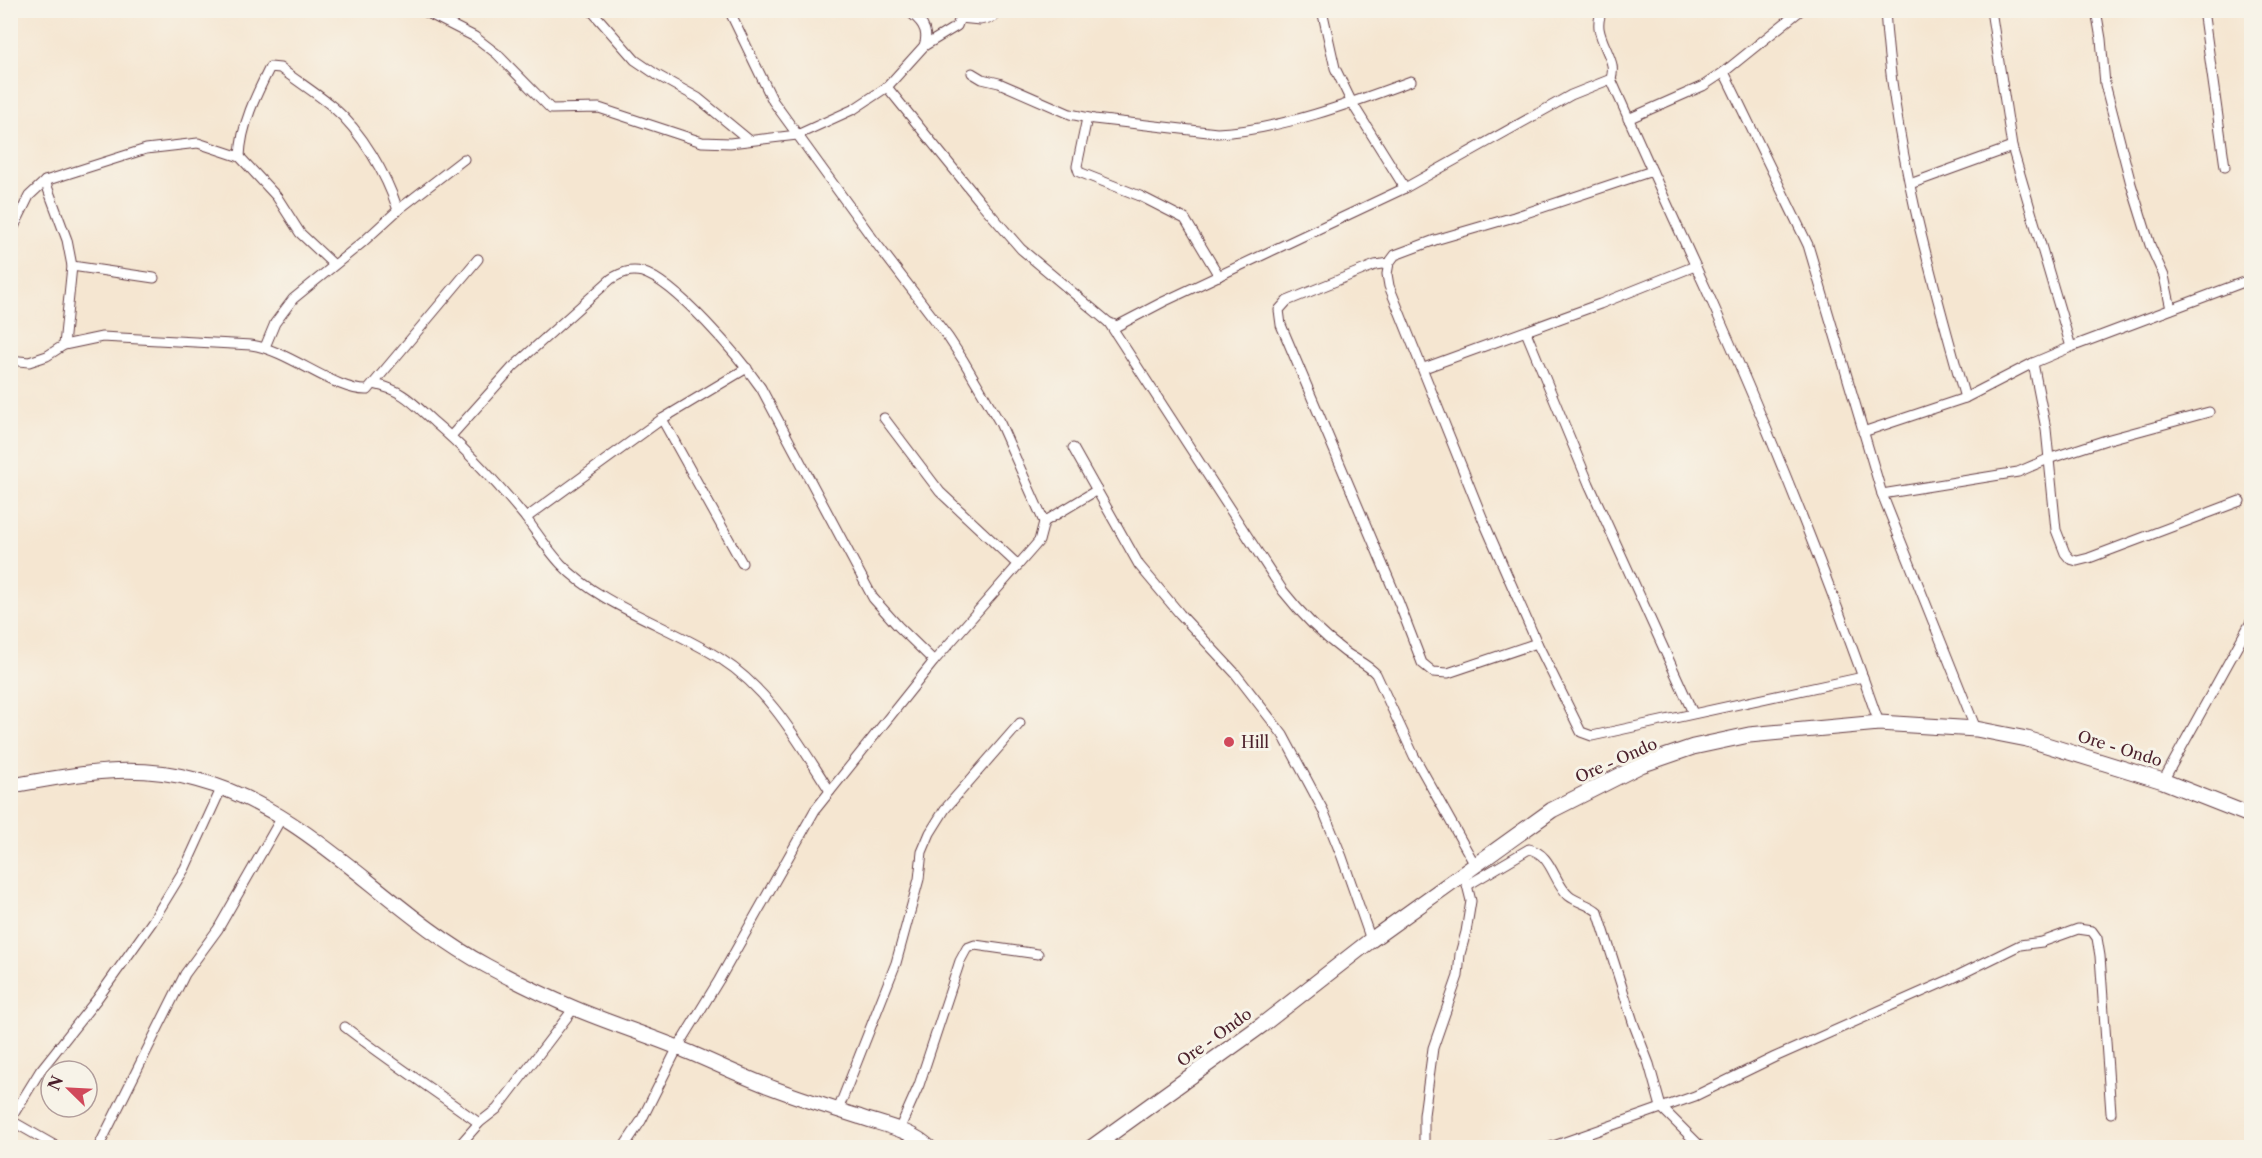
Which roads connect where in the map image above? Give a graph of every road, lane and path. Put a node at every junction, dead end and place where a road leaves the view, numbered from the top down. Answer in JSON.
{"nodes":[{"id":1,"x":422,"y":10,"type":"edge"},
{"id":2,"x":591,"y":10,"type":"edge"},
{"id":3,"x":729,"y":10,"type":"edge"},
{"id":4,"x":907,"y":10,"type":"edge"},
{"id":5,"x":1322,"y":10,"type":"edge"},
{"id":6,"x":1603,"y":10,"type":"edge"},
{"id":7,"x":1801,"y":10,"type":"edge"},
{"id":8,"x":1885,"y":10,"type":"edge"},
{"id":9,"x":1991,"y":10,"type":"edge"},
{"id":10,"x":2096,"y":10,"type":"edge"},
{"id":11,"x":2203,"y":10,"type":"edge"},
{"id":12,"x":959,"y":14,"type":"edge"},
{"id":13,"x":993,"y":17,"type":"dead end"},
{"id":14,"x":924,"y":46,"type":"junction"},
{"id":15,"x":1724,"y":72,"type":"junction"},
{"id":16,"x":972,"y":73,"type":"dead end"},
{"id":17,"x":1611,"y":80,"type":"junction"},
{"id":18,"x":1411,"y":81,"type":"dead end"},
{"id":19,"x":887,"y":87,"type":"junction"},
{"id":20,"x":1352,"y":103,"type":"junction"},
{"id":21,"x":1087,"y":118,"type":"junction"},
{"id":22,"x":1628,"y":119,"type":"junction"},
{"id":23,"x":797,"y":135,"type":"junction"},
{"id":24,"x":749,"y":140,"type":"junction"},
{"id":25,"x":2012,"y":147,"type":"junction"},
{"id":26,"x":240,"y":157,"type":"junction"},
{"id":27,"x":464,"y":159,"type":"dead end"},
{"id":28,"x":2225,"y":167,"type":"dead end"},
{"id":29,"x":1652,"y":171,"type":"junction"},
{"id":30,"x":45,"y":181,"type":"junction"},
{"id":31,"x":1910,"y":184,"type":"junction"},
{"id":32,"x":1405,"y":188,"type":"junction"},
{"id":33,"x":398,"y":210,"type":"junction"},
{"id":34,"x":10,"y":235,"type":"edge"},
{"id":35,"x":478,"y":260,"type":"dead end"},
{"id":36,"x":1389,"y":263,"type":"junction"},
{"id":37,"x":333,"y":264,"type":"junction"},
{"id":38,"x":72,"y":266,"type":"junction"},
{"id":39,"x":1695,"y":266,"type":"junction"},
{"id":40,"x":1219,"y":276,"type":"junction"},
{"id":41,"x":154,"y":278,"type":"dead end"},
{"id":42,"x":2249,"y":280,"type":"dead end"},
{"id":43,"x":2171,"y":309,"type":"junction"},
{"id":44,"x":1108,"y":322,"type":"junction"},
{"id":45,"x":1526,"y":332,"type":"junction"},
{"id":46,"x":64,"y":345,"type":"junction"},
{"id":47,"x":265,"y":347,"type":"junction"},
{"id":48,"x":2071,"y":347,"type":"junction"},
{"id":49,"x":10,"y":360,"type":"edge"},
{"id":50,"x":2033,"y":363,"type":"junction"},
{"id":51,"x":747,"y":368,"type":"junction"},
{"id":52,"x":1424,"y":368,"type":"junction"},
{"id":53,"x":374,"y":384,"type":"junction"},
{"id":54,"x":1965,"y":398,"type":"junction"},
{"id":55,"x":2209,"y":412,"type":"dead end"},
{"id":56,"x":884,"y":418,"type":"dead end"},
{"id":57,"x":662,"y":419,"type":"junction"},
{"id":58,"x":1863,"y":432,"type":"junction"},
{"id":59,"x":451,"y":436,"type":"junction"},
{"id":60,"x":1073,"y":448,"type":"dead end"},
{"id":61,"x":2048,"y":459,"type":"junction"},
{"id":62,"x":1097,"y":490,"type":"junction"},
{"id":63,"x":1882,"y":494,"type":"junction"},
{"id":64,"x":2240,"y":501,"type":"dead end"},
{"id":65,"x":526,"y":518,"type":"junction"},
{"id":66,"x":1044,"y":522,"type":"junction"},
{"id":67,"x":742,"y":563,"type":"dead end"},
{"id":68,"x":1018,"y":565,"type":"junction"},
{"id":69,"x":2252,"y":620,"type":"edge"},
{"id":70,"x":2247,"y":635,"type":"edge"},
{"id":71,"x":1536,"y":643,"type":"junction"},
{"id":72,"x":934,"y":661,"type":"junction"},
{"id":73,"x":1863,"y":677,"type":"junction"},
{"id":74,"x":1693,"y":713,"type":"junction"},
{"id":75,"x":1020,"y":723,"type":"dead end"},
{"id":76,"x":1879,"y":723,"type":"junction"},
{"id":77,"x":1976,"y":729,"type":"junction"},
{"id":78,"x":2163,"y":781,"type":"junction"},
{"id":79,"x":10,"y":786,"type":"edge"},
{"id":80,"x":221,"y":789,"type":"junction"},
{"id":81,"x":830,"y":791,"type":"junction"},
{"id":82,"x":2252,"y":816,"type":"edge"},
{"id":83,"x":282,"y":817,"type":"junction"},
{"id":84,"x":1469,"y":875,"type":"junction"},
{"id":85,"x":1371,"y":940,"type":"junction"},
{"id":86,"x":1038,"y":954,"type":"dead end"},
{"id":87,"x":574,"y":1008,"type":"junction"},
{"id":88,"x":345,"y":1027,"type":"dead end"},
{"id":89,"x":678,"y":1047,"type":"junction"},
{"id":90,"x":1661,"y":1107,"type":"junction"},
{"id":91,"x":838,"y":1110,"type":"junction"},
{"id":92,"x":2111,"y":1113,"type":"dead end"},
{"id":93,"x":11,"y":1120,"type":"edge"},
{"id":94,"x":479,"y":1123,"type":"junction"},
{"id":95,"x":899,"y":1130,"type":"junction"},
{"id":96,"x":1095,"y":1144,"type":"edge"},
{"id":97,"x":59,"y":1148,"type":"edge"},
{"id":98,"x":98,"y":1148,"type":"edge"},
{"id":99,"x":457,"y":1148,"type":"edge"},
{"id":100,"x":623,"y":1148,"type":"edge"},
{"id":101,"x":930,"y":1148,"type":"edge"},
{"id":102,"x":1127,"y":1148,"type":"edge"},
{"id":103,"x":1424,"y":1148,"type":"edge"},
{"id":104,"x":1548,"y":1148,"type":"edge"},
{"id":105,"x":1702,"y":1148,"type":"edge"}],
"edges":[{"from":1,"to":24,"type":"street"},
{"from":2,"to":24,"type":"street"},
{"from":3,"to":23,"type":"street"},
{"from":4,"to":14,"type":"street"},
{"from":5,"to":20,"type":"street"},
{"from":6,"to":17,"type":"street"},
{"from":7,"to":15,"type":"street"},
{"from":8,"to":31,"type":"street"},
{"from":9,"to":25,"type":"street"},
{"from":10,"to":43,"type":"street"},
{"from":11,"to":28,"type":"street"},
{"from":12,"to":13,"type":"street"},
{"from":12,"to":14,"type":"street"},
{"from":14,"to":19,"type":"street"},
{"from":15,"to":22,"type":"street"},
{"from":15,"to":58,"type":"street"},
{"from":16,"to":21,"type":"street"},
{"from":17,"to":22,"type":"street"},
{"from":17,"to":32,"type":"street"},
{"from":18,"to":20,"type":"street"},
{"from":19,"to":23,"type":"street"},
{"from":19,"to":44,"type":"street"},
{"from":20,"to":21,"type":"street"},
{"from":20,"to":32,"type":"street"},
{"from":21,"to":40,"type":"street"},
{"from":22,"to":29,"type":"street"},
{"from":23,"to":24,"type":"street"},
{"from":23,"to":66,"type":"street"},
{"from":25,"to":31,"type":"street"},
{"from":25,"to":48,"type":"street"},
{"from":26,"to":30,"type":"street"},
{"from":26,"to":33,"type":"street"},
{"from":26,"to":37,"type":"street"},
{"from":27,"to":33,"type":"street"},
{"from":29,"to":36,"type":"street"},
{"from":29,"to":39,"type":"street"},
{"from":30,"to":34,"type":"street"},
{"from":30,"to":38,"type":"street"},
{"from":31,"to":54,"type":"street"},
{"from":32,"to":40,"type":"street"},
{"from":33,"to":37,"type":"street"},
{"from":35,"to":53,"type":"street"},
{"from":36,"to":52,"type":"street"},
{"from":36,"to":71,"type":"street"},
{"from":37,"to":47,"type":"street"},
{"from":38,"to":41,"type":"street"},
{"from":38,"to":46,"type":"street"},
{"from":39,"to":45,"type":"street"},
{"from":39,"to":73,"type":"street"},
{"from":40,"to":44,"type":"street"},
{"from":42,"to":43,"type":"street"},
{"from":43,"to":48,"type":"street"},
{"from":44,"to":84,"type":"street"},
{"from":45,"to":52,"type":"street"},
{"from":45,"to":74,"type":"street"},
{"from":46,"to":47,"type":"street"},
{"from":46,"to":49,"type":"street"},
{"from":47,"to":53,"type":"street"},
{"from":48,"to":50,"type":"street"},
{"from":50,"to":54,"type":"street"},
{"from":50,"to":61,"type":"street"},
{"from":51,"to":57,"type":"street"},
{"from":51,"to":59,"type":"street"},
{"from":51,"to":72,"type":"street"},
{"from":52,"to":71,"type":"street"},
{"from":53,"to":59,"type":"street"},
{"from":54,"to":58,"type":"street"},
{"from":55,"to":61,"type":"street"},
{"from":56,"to":68,"type":"street"},
{"from":57,"to":65,"type":"street"},
{"from":57,"to":67,"type":"street"},
{"from":58,"to":63,"type":"street"},
{"from":59,"to":65,"type":"street"},
{"from":60,"to":62,"type":"street"},
{"from":61,"to":63,"type":"street"},
{"from":61,"to":64,"type":"street"},
{"from":62,"to":66,"type":"street"},
{"from":62,"to":85,"type":"street"},
{"from":63,"to":77,"type":"street"},
{"from":65,"to":81,"type":"street"},
{"from":66,"to":68,"type":"street"},
{"from":68,"to":72,"type":"street"},
{"from":69,"to":70,"type":"street"},
{"from":70,"to":78,"type":"street"},
{"from":71,"to":74,"type":"street"},
{"from":72,"to":81,"type":"street"},
{"from":73,"to":74,"type":"street"},
{"from":73,"to":76,"type":"street"},
{"from":75,"to":91,"type":"street"},
{"from":76,"to":77,"type":"main road","name":"Ore - Ondo"},
{"from":76,"to":84,"type":"main road","name":"Ore - Ondo"},
{"from":77,"to":78,"type":"main road","name":"Ore - Ondo"},
{"from":78,"to":82,"type":"main road","name":"Ore - Ondo"},
{"from":79,"to":80,"type":"main road"},
{"from":80,"to":83,"type":"main road"},
{"from":80,"to":93,"type":"street"},
{"from":81,"to":89,"type":"street"},
{"from":83,"to":87,"type":"main road"},
{"from":83,"to":98,"type":"street"},
{"from":84,"to":85,"type":"main road","name":"Ore - Ondo"},
{"from":84,"to":90,"type":"street"},
{"from":84,"to":103,"type":"street"},
{"from":85,"to":96,"type":"main road","name":"Ore - Ondo"},
{"from":86,"to":95,"type":"street"},
{"from":87,"to":89,"type":"main road"},
{"from":87,"to":94,"type":"street"},
{"from":88,"to":94,"type":"street"},
{"from":89,"to":91,"type":"main road"},
{"from":89,"to":100,"type":"street"},
{"from":90,"to":92,"type":"street"},
{"from":90,"to":104,"type":"street"},
{"from":90,"to":105,"type":"street"},
{"from":91,"to":95,"type":"main road"},
{"from":93,"to":97,"type":"street"},
{"from":94,"to":99,"type":"street"},
{"from":95,"to":101,"type":"main road"},
{"from":96,"to":102,"type":"street"}]}
